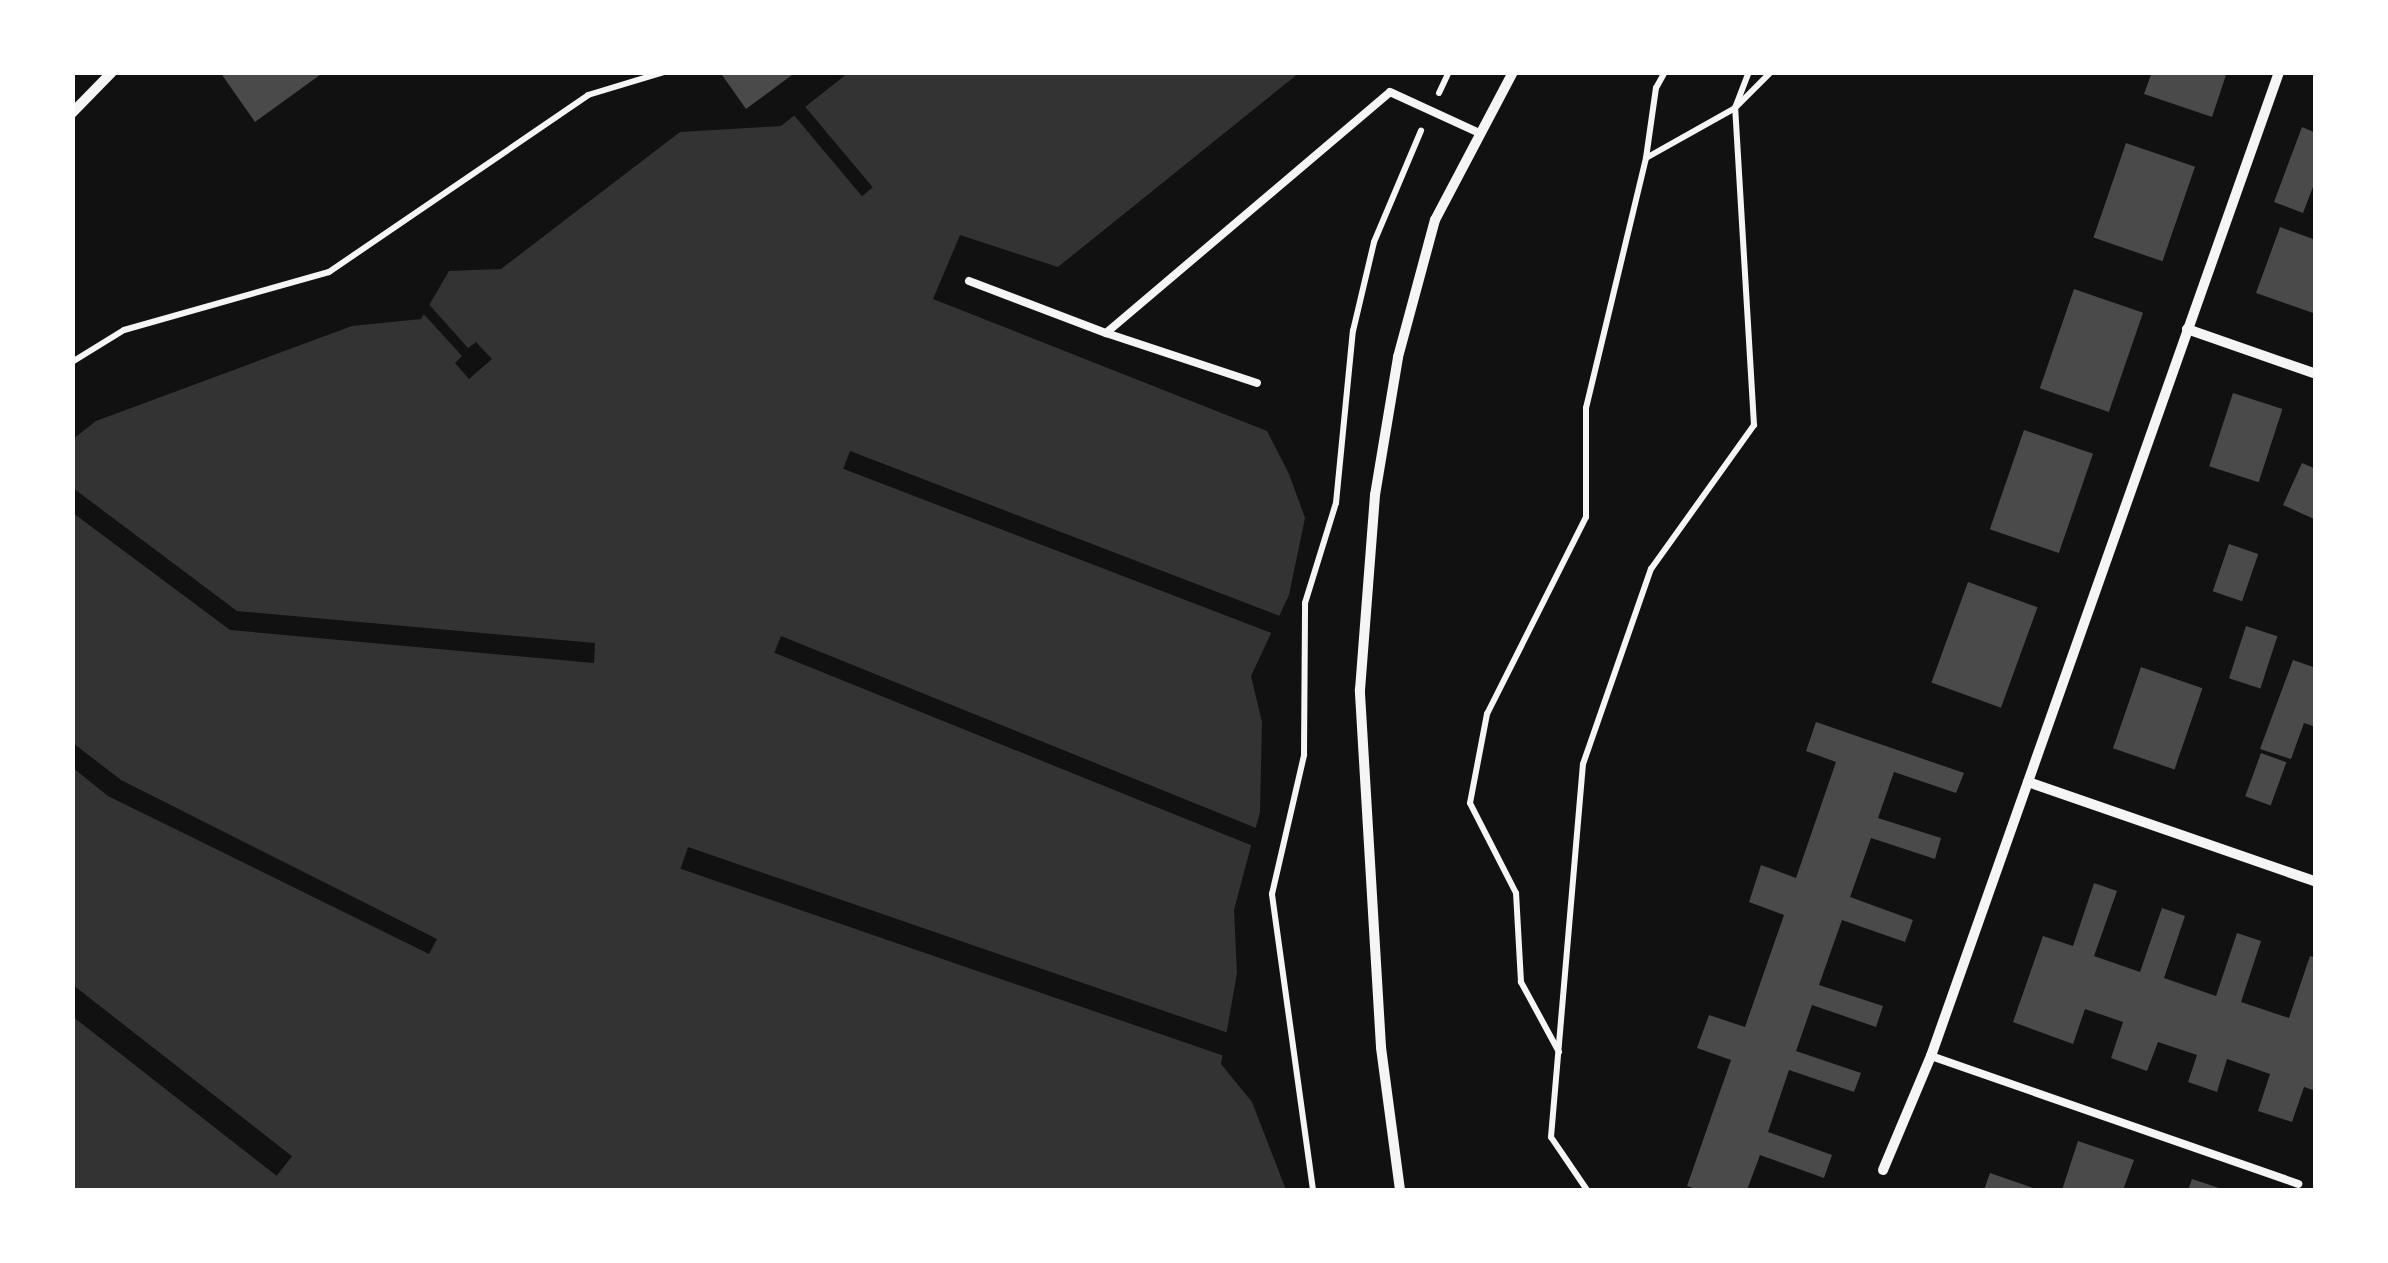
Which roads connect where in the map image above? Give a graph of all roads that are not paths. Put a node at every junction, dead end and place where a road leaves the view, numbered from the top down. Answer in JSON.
{"nodes":[{"id":1,"x":1513,"y":72,"type":"edge"},
{"id":2,"x":2279,"y":72,"type":"edge"},
{"id":3,"x":104,"y":75,"type":"edge"},
{"id":4,"x":72,"y":113,"type":"edge"},
{"id":5,"x":1479,"y":133,"type":"junction"},
{"id":6,"x":968,"y":281,"type":"dead end"},
{"id":7,"x":2187,"y":329,"type":"junction"},
{"id":8,"x":1106,"y":332,"type":"junction"},
{"id":9,"x":2316,"y":374,"type":"edge"},
{"id":10,"x":1256,"y":383,"type":"dead end"},
{"id":11,"x":2028,"y":782,"type":"junction"},
{"id":12,"x":2316,"y":882,"type":"edge"},
{"id":13,"x":1931,"y":1056,"type":"junction"},
{"id":14,"x":1883,"y":1170,"type":"dead end"},
{"id":15,"x":2298,"y":1184,"type":"dead end"},
{"id":16,"x":1400,"y":1190,"type":"edge"}],
"edges":[{"from":1,"to":5,"type":"street"},
{"from":2,"to":7,"type":"street"},
{"from":3,"to":4,"type":"street"},
{"from":5,"to":8,"type":"lane"},
{"from":5,"to":16,"type":"street"},
{"from":6,"to":8,"type":"lane"},
{"from":7,"to":9,"type":"street"},
{"from":7,"to":11,"type":"street"},
{"from":8,"to":10,"type":"lane"},
{"from":11,"to":12,"type":"street"},
{"from":11,"to":13,"type":"street"},
{"from":13,"to":14,"type":"street"},
{"from":13,"to":15,"type":"lane"}]}
